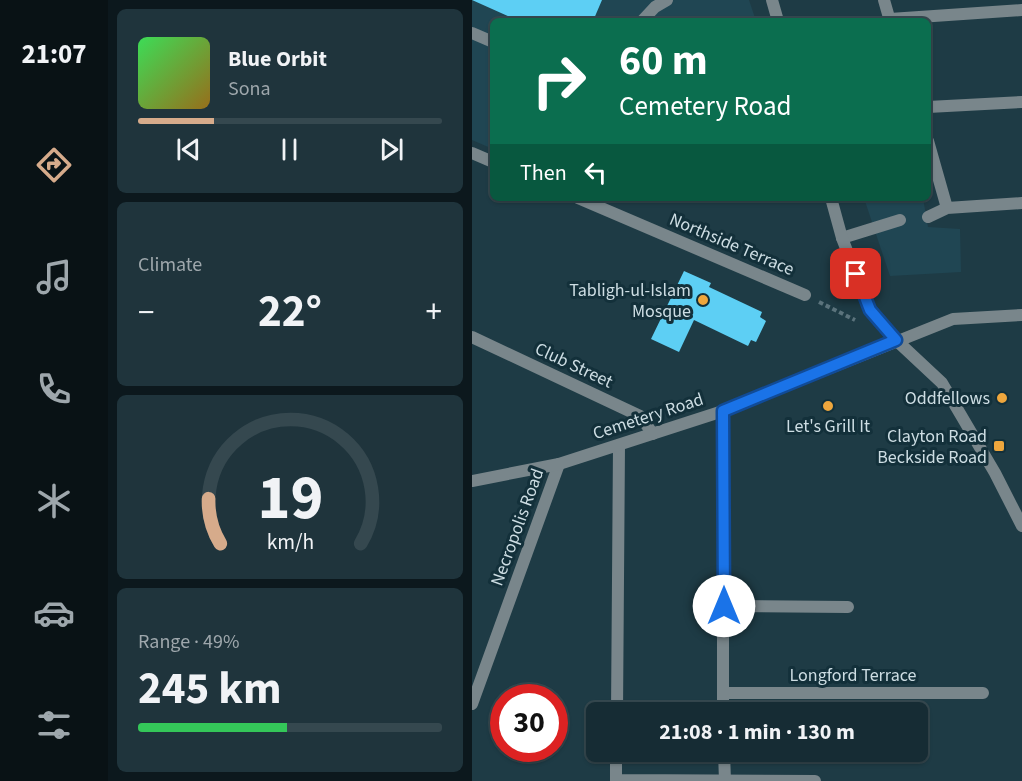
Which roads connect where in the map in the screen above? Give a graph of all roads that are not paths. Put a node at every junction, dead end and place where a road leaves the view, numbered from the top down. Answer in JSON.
{"nodes":[{"id":1,"x":772,"y":0,"type":"edge"},
{"id":2,"x":884,"y":0,"type":"edge"},
{"id":3,"x":665,"y":1,"type":"edge"},
{"id":4,"x":1021,"y":10,"type":"edge"},
{"id":5,"x":645,"y":18,"type":"edge"},
{"id":6,"x":777,"y":18,"type":"edge"},
{"id":7,"x":889,"y":18,"type":"edge"},
{"id":8,"x":916,"y":18,"type":"edge"},
{"id":9,"x":472,"y":33,"type":"edge"},
{"id":10,"x":490,"y":41,"type":"edge"},
{"id":11,"x":1021,"y":102,"type":"edge"},
{"id":12,"x":931,"y":107,"type":"edge"},
{"id":13,"x":931,"y":152,"type":"edge"},
{"id":14,"x":472,"y":153,"type":"edge"},
{"id":15,"x":490,"y":161,"type":"edge"},
{"id":16,"x":585,"y":201,"type":"edge"},
{"id":17,"x":831,"y":201,"type":"edge"},
{"id":18,"x":1021,"y":203,"type":"edge"},
{"id":19,"x":947,"y":208,"type":"junction"},
{"id":20,"x":928,"y":217,"type":"dead end"},
{"id":21,"x":900,"y":220,"type":"dead end"},
{"id":22,"x":842,"y":237,"type":"junction"},
{"id":23,"x":805,"y":295,"type":"road end"},
{"id":24,"x":1021,"y":315,"type":"edge"},
{"id":25,"x":472,"y":337,"type":"edge"},
{"id":26,"x":896,"y":340,"type":"junction"},
{"id":27,"x":723,"y":411,"type":"junction"},
{"id":28,"x":653,"y":434,"type":"junction"},
{"id":29,"x":619,"y":445,"type":"junction"},
{"id":30,"x":559,"y":464,"type":"junction"},
{"id":31,"x":472,"y":481,"type":"edge"},
{"id":32,"x":1021,"y":526,"type":"edge"},
{"id":33,"x":724,"y":606,"type":"junction"},
{"id":34,"x":848,"y":607,"type":"dead end"},
{"id":35,"x":723,"y":693,"type":"junction"},
{"id":36,"x":983,"y":693,"type":"dead end"},
{"id":37,"x":617,"y":702,"type":"edge"},
{"id":38,"x":723,"y":702,"type":"edge"},
{"id":39,"x":472,"y":704,"type":"edge"},
{"id":40,"x":616,"y":762,"type":"edge"},
{"id":41,"x":724,"y":762,"type":"edge"},
{"id":42,"x":725,"y":781,"type":"edge"},
{"id":43,"x":815,"y":781,"type":"edge"}],
"edges":[{"from":1,"to":6,"type":"street"},
{"from":2,"to":7,"type":"street"},
{"from":3,"to":5,"type":"street"},
{"from":4,"to":8,"type":"street"},
{"from":9,"to":10,"type":"street"},
{"from":11,"to":12,"type":"street"},
{"from":13,"to":19,"type":"street"},
{"from":14,"to":15,"type":"street"},
{"from":16,"to":23,"type":"street","name":"Northside Terrace"},
{"from":17,"to":22,"type":"street"},
{"from":18,"to":19,"type":"street"},
{"from":19,"to":20,"type":"street"},
{"from":21,"to":22,"type":"street"},
{"from":22,"to":26,"type":"street"},
{"from":24,"to":26,"type":"street","name":"Cemetery Road"},
{"from":25,"to":28,"type":"street","name":"Club Street"},
{"from":26,"to":27,"type":"street","name":"Cemetery Road"},
{"from":26,"to":32,"type":"street"},
{"from":27,"to":28,"type":"street","name":"Cemetery Road"},
{"from":27,"to":33,"type":"street"},
{"from":28,"to":29,"type":"street","name":"Cemetery Road"},
{"from":29,"to":30,"type":"street","name":"Cemetery Road"},
{"from":29,"to":37,"type":"street"},
{"from":30,"to":31,"type":"street","name":"Cemetery Road"},
{"from":30,"to":39,"type":"street","name":"Necropolis Road"},
{"from":33,"to":34,"type":"street"},
{"from":33,"to":35,"type":"street"},
{"from":35,"to":36,"type":"street","name":"Longford Terrace"},
{"from":35,"to":38,"type":"street"},
{"from":40,"to":42,"type":"street"},
{"from":41,"to":42,"type":"street"},
{"from":42,"to":43,"type":"street"}]}
